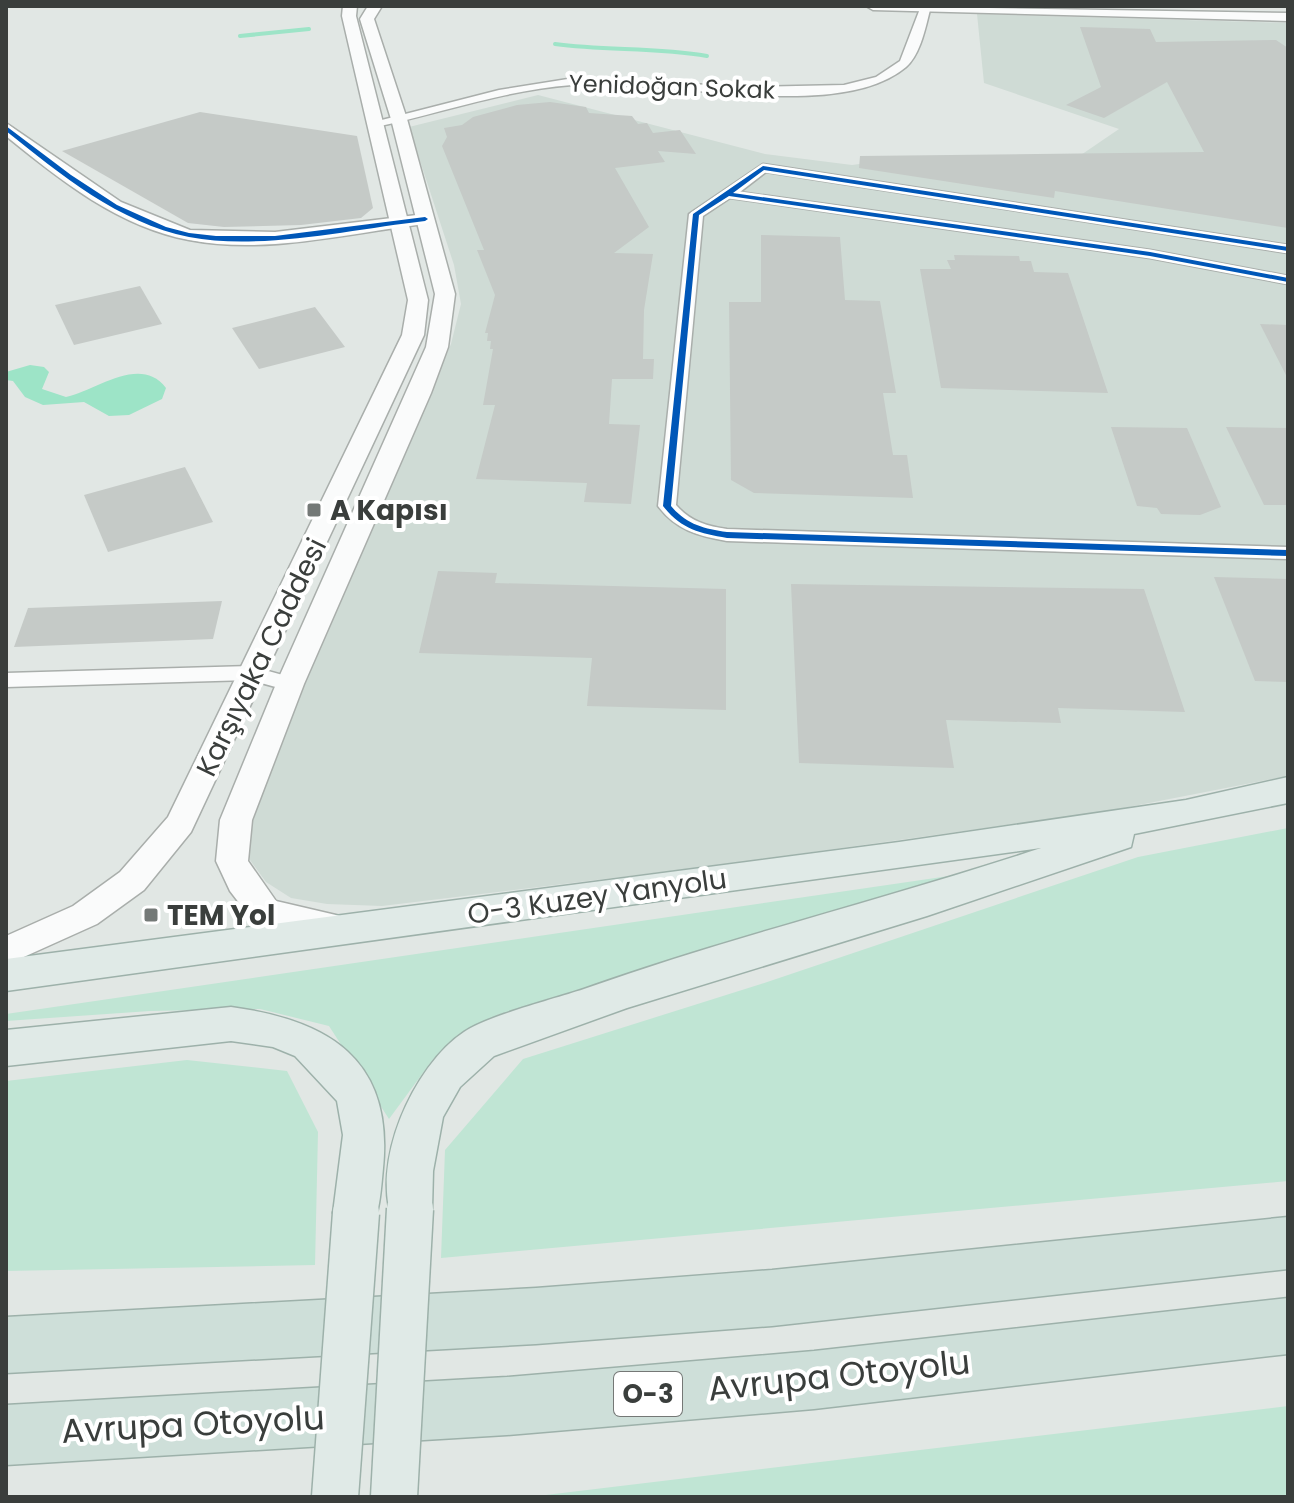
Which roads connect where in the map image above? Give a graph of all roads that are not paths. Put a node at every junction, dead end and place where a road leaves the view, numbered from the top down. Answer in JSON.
{"nodes":[{"id":1,"x":350,"y":6,"type":"edge"},
{"id":2,"x":375,"y":6,"type":"edge"},
{"id":3,"x":873,"y":6,"type":"edge"},
{"id":4,"x":1095,"y":6,"type":"edge"},
{"id":5,"x":926,"y":7,"type":"edge"},
{"id":6,"x":1288,"y":14,"type":"edge"},
{"id":7,"x":399,"y":119,"type":"junction"},
{"id":8,"x":376,"y":123,"type":"junction"},
{"id":9,"x":6,"y":128,"type":"edge"},
{"id":10,"x":728,"y":194,"type":"junction"},
{"id":11,"x":413,"y":220,"type":"junction"},
{"id":12,"x":1155,"y":229,"type":"junction"},
{"id":13,"x":1288,"y":249,"type":"edge"},
{"id":14,"x":1150,"y":254,"type":"junction"},
{"id":15,"x":1288,"y":280,"type":"edge"},
{"id":16,"x":1288,"y":553,"type":"edge"},
{"id":17,"x":250,"y":673,"type":"junction"},
{"id":18,"x":6,"y":680,"type":"edge"},
{"id":19,"x":290,"y":684,"type":"junction"},
{"id":20,"x":1288,"y":790,"type":"edge"},
{"id":21,"x":1186,"y":813,"type":"junction"},
{"id":22,"x":343,"y":930,"type":"junction"},
{"id":23,"x":6,"y":951,"type":"edge"},
{"id":24,"x":6,"y":975,"type":"edge"},
{"id":25,"x":6,"y":1048,"type":"edge"},
{"id":26,"x":1288,"y":1243,"type":"edge"},
{"id":27,"x":1288,"y":1326,"type":"edge"},
{"id":28,"x":6,"y":1345,"type":"edge"},
{"id":29,"x":6,"y":1435,"type":"edge"},
{"id":30,"x":335,"y":1497,"type":"edge"},
{"id":31,"x":394,"y":1497,"type":"edge"}],
"edges":[{"from":1,"to":8,"type":"main road","name":"Karşıyaka Caddesi"},
{"from":2,"to":7,"type":"main road","name":"Karşıyaka Caddesi"},
{"from":3,"to":5,"type":"street"},
{"from":4,"to":6,"type":"street"},
{"from":5,"to":6,"type":"street"},
{"from":5,"to":7,"type":"street","name":"Yenidoğan Sokak"},
{"from":7,"to":8,"type":"street","name":"Yenidoğan Sokak"},
{"from":7,"to":11,"type":"main road","name":"Karşıyaka Caddesi"},
{"from":8,"to":11,"type":"main road","name":"Karşıyaka Caddesi"},
{"from":9,"to":11,"type":"street"},
{"from":10,"to":12,"type":"street"},
{"from":10,"to":14,"type":"street"},
{"from":10,"to":16,"type":"street"},
{"from":11,"to":17,"type":"main road","name":"Karşıyaka Caddesi"},
{"from":11,"to":19,"type":"main road","name":"Karşıyaka Caddesi"},
{"from":12,"to":13,"type":"street"},
{"from":12,"to":14,"type":"street"},
{"from":14,"to":15,"type":"street"},
{"from":17,"to":18,"type":"street"},
{"from":17,"to":19,"type":"street"},
{"from":17,"to":23,"type":"main road","name":"Karşıyaka Caddesi"},
{"from":19,"to":22,"type":"main road","name":"Karşıyaka Caddesi"},
{"from":20,"to":21,"type":"main road"},
{"from":21,"to":22,"type":"main road","name":"O-3 Kuzey Yanyolu"},
{"from":21,"to":31,"type":"main road","bridge":true},
{"from":22,"to":24,"type":"main road","name":"O-3 Kuzey Yanyolu"},
{"from":25,"to":30,"type":"main road","bridge":true},
{"from":26,"to":28,"type":"highway"},
{"from":27,"to":29,"type":"highway","name":"Avrupa Otoyolu","number":"O-3"}]}
